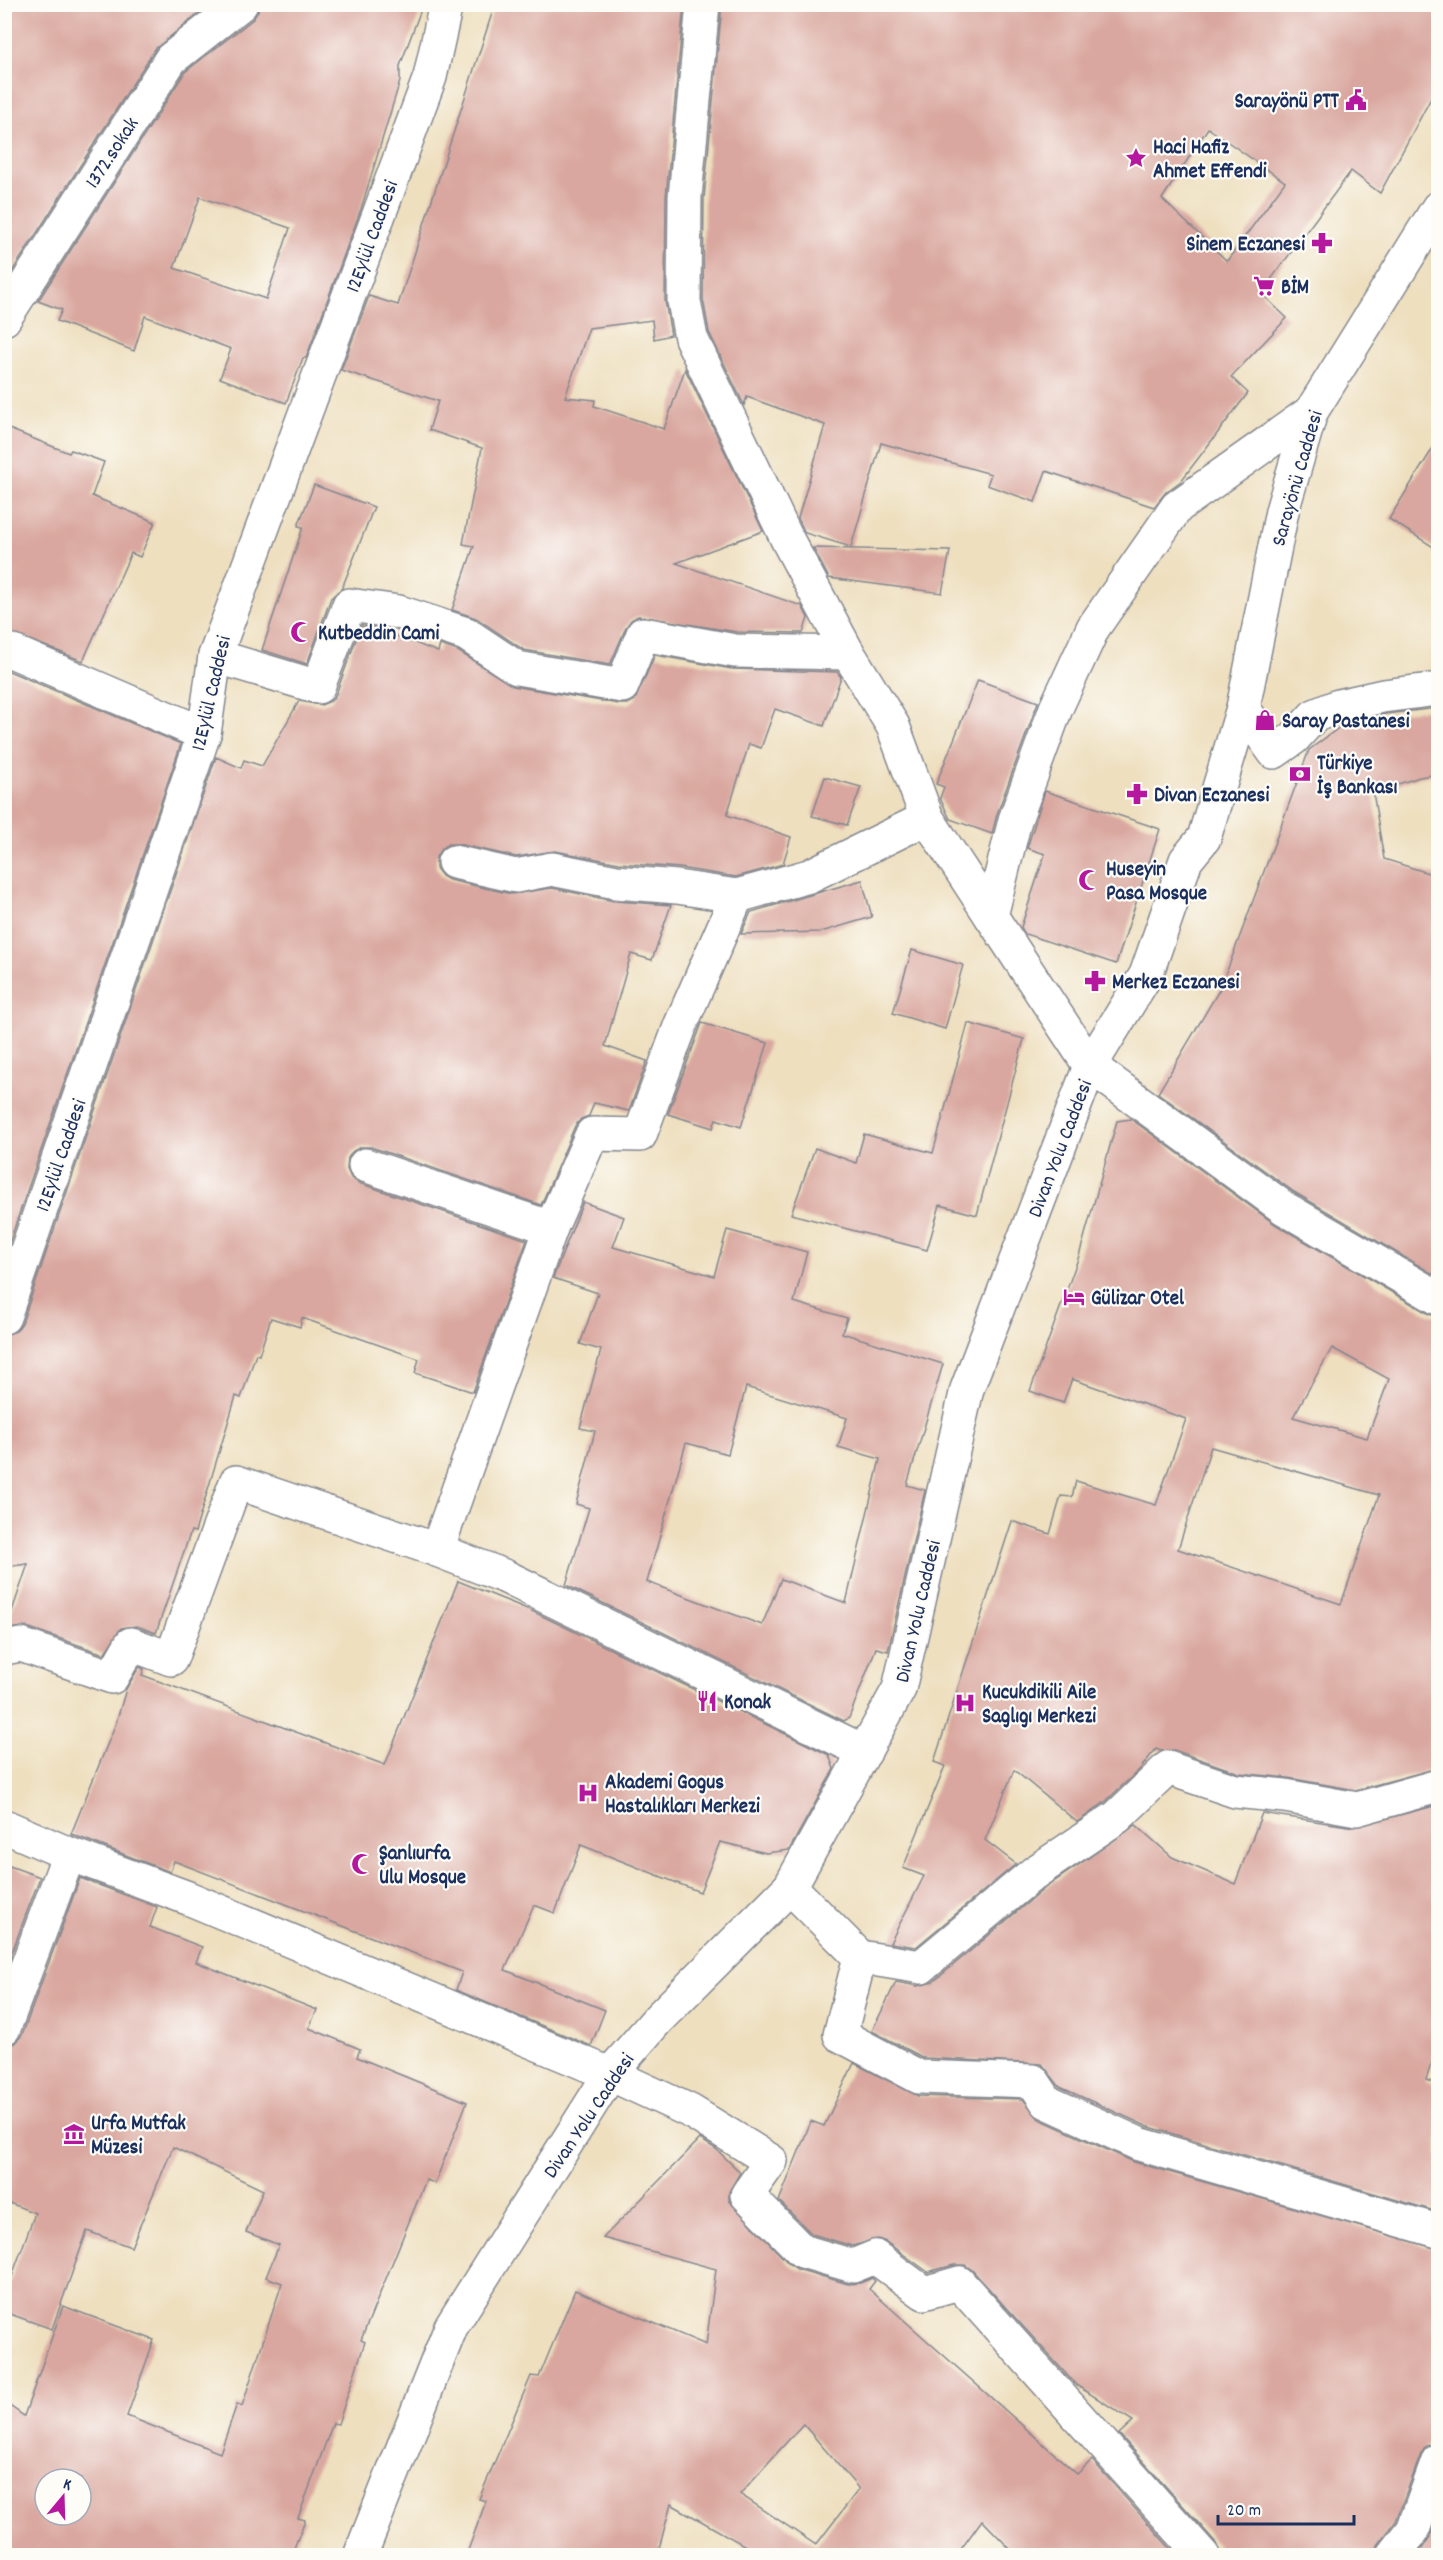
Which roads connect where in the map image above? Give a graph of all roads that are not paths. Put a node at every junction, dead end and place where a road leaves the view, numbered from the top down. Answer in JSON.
{"nodes":[{"id":1,"x":241,"y":4,"type":"edge"},
{"id":2,"x":446,"y":4,"type":"edge"},
{"id":3,"x":703,"y":4,"type":"edge"},
{"id":4,"x":1434,"y":222,"type":"edge"},
{"id":5,"x":4,"y":319,"type":"edge"},
{"id":6,"x":1311,"y":412,"type":"junction"},
{"id":7,"x":4,"y":648,"type":"edge"},
{"id":8,"x":848,"y":653,"type":"junction"},
{"id":9,"x":215,"y":656,"type":"junction"},
{"id":10,"x":1438,"y":689,"type":"edge"},
{"id":11,"x":1243,"y":708,"type":"junction"},
{"id":12,"x":204,"y":734,"type":"junction"},
{"id":13,"x":927,"y":818,"type":"junction"},
{"id":14,"x":454,"y":862,"type":"dead end"},
{"id":15,"x":737,"y":896,"type":"junction"},
{"id":16,"x":991,"y":916,"type":"junction"},
{"id":17,"x":1090,"y":1066,"type":"junction"},
{"id":18,"x":365,"y":1165,"type":"dead end"},
{"id":19,"x":551,"y":1228,"type":"junction"},
{"id":20,"x":1438,"y":1298,"type":"edge"},
{"id":21,"x":5,"y":1314,"type":"edge"},
{"id":22,"x":436,"y":1550,"type":"junction"},
{"id":23,"x":4,"y":1648,"type":"edge"},
{"id":24,"x":865,"y":1752,"type":"junction"},
{"id":25,"x":1438,"y":1786,"type":"edge"},
{"id":26,"x":4,"y":1826,"type":"edge"},
{"id":27,"x":69,"y":1854,"type":"junction"},
{"id":28,"x":790,"y":1887,"type":"junction"},
{"id":29,"x":860,"y":1957,"type":"junction"},
{"id":30,"x":4,"y":2028,"type":"edge"},
{"id":31,"x":610,"y":2074,"type":"junction"},
{"id":32,"x":1438,"y":2231,"type":"edge"},
{"id":33,"x":1438,"y":2461,"type":"edge"},
{"id":34,"x":360,"y":2556,"type":"edge"},
{"id":35,"x":1203,"y":2556,"type":"edge"},
{"id":36,"x":1393,"y":2556,"type":"edge"}],
"edges":[{"from":1,"to":5,"type":"street","name":"1372.sokak"},
{"from":2,"to":9,"type":"street","name":"12Eylül Caddesi"},
{"from":3,"to":8,"type":"street"},
{"from":4,"to":6,"type":"street","name":"Sarayönü Caddesi"},
{"from":6,"to":11,"type":"street","name":"Sarayönü Caddesi"},
{"from":6,"to":16,"type":"street"},
{"from":7,"to":12,"type":"street"},
{"from":8,"to":9,"type":"street"},
{"from":8,"to":13,"type":"street"},
{"from":9,"to":12,"type":"street","name":"12Eylül Caddesi"},
{"from":10,"to":11,"type":"street"},
{"from":11,"to":17,"type":"street","name":"Divan Yolu Caddesi"},
{"from":12,"to":21,"type":"street","name":"12Eylül Caddesi"},
{"from":13,"to":15,"type":"street"},
{"from":13,"to":16,"type":"street"},
{"from":14,"to":15,"type":"street"},
{"from":15,"to":19,"type":"street"},
{"from":16,"to":17,"type":"street"},
{"from":17,"to":20,"type":"street"},
{"from":17,"to":24,"type":"street","name":"Divan Yolu Caddesi"},
{"from":18,"to":19,"type":"street"},
{"from":19,"to":22,"type":"street"},
{"from":22,"to":23,"type":"street"},
{"from":22,"to":24,"type":"street"},
{"from":24,"to":28,"type":"street","name":"Divan Yolu Caddesi"},
{"from":25,"to":29,"type":"street"},
{"from":26,"to":27,"type":"street"},
{"from":27,"to":30,"type":"street"},
{"from":27,"to":31,"type":"street"},
{"from":28,"to":29,"type":"street"},
{"from":28,"to":31,"type":"street","name":"Divan Yolu Caddesi"},
{"from":29,"to":32,"type":"street"},
{"from":31,"to":34,"type":"street","name":"Divan Yolu Caddesi"},
{"from":31,"to":35,"type":"street"},
{"from":33,"to":36,"type":"street"}]}
